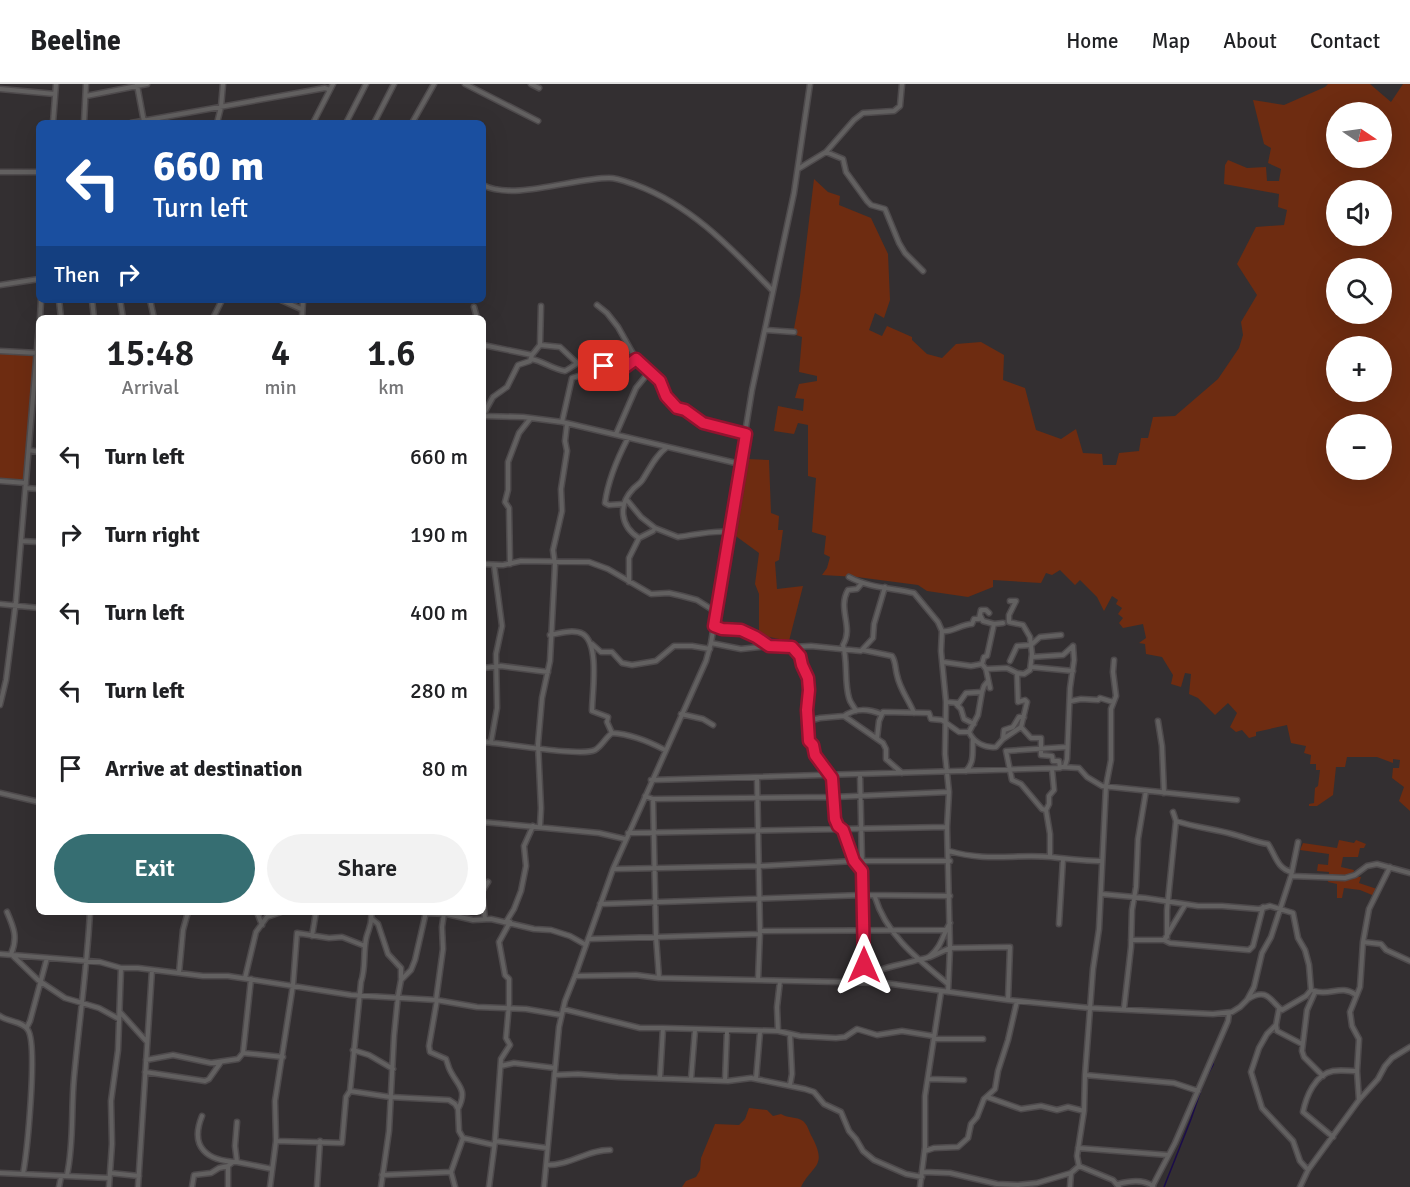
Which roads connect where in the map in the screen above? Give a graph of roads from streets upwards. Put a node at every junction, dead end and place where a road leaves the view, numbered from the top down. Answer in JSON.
{"nodes":[{"id":1,"x":56,"y":84,"type":"edge"},
{"id":2,"x":86,"y":84,"type":"edge"},
{"id":3,"x":147,"y":84,"type":"edge"},
{"id":4,"x":223,"y":84,"type":"edge"},
{"id":5,"x":333,"y":84,"type":"edge"},
{"id":6,"x":366,"y":84,"type":"edge"},
{"id":7,"x":394,"y":84,"type":"edge"},
{"id":8,"x":434,"y":84,"type":"edge"},
{"id":9,"x":465,"y":84,"type":"edge"},
{"id":10,"x":531,"y":84,"type":"edge"},
{"id":11,"x":810,"y":84,"type":"edge"},
{"id":12,"x":902,"y":84,"type":"edge"},
{"id":13,"x":137,"y":85,"type":"edge"},
{"id":14,"x":0,"y":88,"type":"edge"},
{"id":15,"x":539,"y":88,"type":"dead end"},
{"id":16,"x":330,"y":90,"type":"junction"},
{"id":17,"x":55,"y":94,"type":"junction"},
{"id":18,"x":86,"y":96,"type":"junction"},
{"id":19,"x":221,"y":107,"type":"junction"},
{"id":20,"x":53,"y":120,"type":"edge"},
{"id":21,"x":84,"y":120,"type":"edge"},
{"id":22,"x":144,"y":120,"type":"edge"},
{"id":23,"x":154,"y":120,"type":"edge"},
{"id":24,"x":218,"y":120,"type":"edge"},
{"id":25,"x":315,"y":120,"type":"edge"},
{"id":26,"x":348,"y":120,"type":"edge"},
{"id":27,"x":376,"y":120,"type":"edge"},
{"id":28,"x":414,"y":120,"type":"edge"},
{"id":29,"x":538,"y":121,"type":"dead end"},
{"id":30,"x":826,"y":152,"type":"junction"},
{"id":31,"x":798,"y":169,"type":"junction"},
{"id":32,"x":0,"y":172,"type":"edge"},
{"id":33,"x":36,"y":172,"type":"edge"},
{"id":34,"x":486,"y":186,"type":"edge"},
{"id":35,"x":923,"y":271,"type":"dead end"},
{"id":36,"x":36,"y":279,"type":"edge"},
{"id":37,"x":0,"y":285,"type":"edge"},
{"id":38,"x":773,"y":291,"type":"junction"},
{"id":39,"x":288,"y":303,"type":"edge"},
{"id":40,"x":302,"y":303,"type":"edge"},
{"id":41,"x":597,"y":305,"type":"dead end"},
{"id":42,"x":541,"y":306,"type":"dead end"},
{"id":43,"x":474,"y":307,"type":"dead end"},
{"id":44,"x":301,"y":309,"type":"junction"},
{"id":45,"x":302,"y":315,"type":"edge"},
{"id":46,"x":476,"y":315,"type":"edge"},
{"id":47,"x":766,"y":330,"type":"junction"},
{"id":48,"x":794,"y":332,"type":"dead end"},
{"id":49,"x":540,"y":345,"type":"junction"},
{"id":50,"x":486,"y":346,"type":"edge"},
{"id":51,"x":0,"y":351,"type":"edge"},
{"id":52,"x":36,"y":353,"type":"edge"},
{"id":53,"x":531,"y":357,"type":"junction"},
{"id":54,"x":636,"y":359,"type":"junction"},
{"id":55,"x":578,"y":363,"type":"junction"},
{"id":56,"x":602,"y":366,"type":"junction"},
{"id":57,"x":649,"y":372,"type":"junction"},
{"id":58,"x":36,"y":375,"type":"edge"},
{"id":59,"x":486,"y":410,"type":"edge"},
{"id":60,"x":486,"y":415,"type":"edge"},
{"id":61,"x":530,"y":419,"type":"junction"},
{"id":62,"x":562,"y":422,"type":"junction"},
{"id":63,"x":567,"y":424,"type":"junction"},
{"id":64,"x":616,"y":434,"type":"junction"},
{"id":65,"x":746,"y":434,"type":"junction"},
{"id":66,"x":628,"y":438,"type":"junction"},
{"id":67,"x":666,"y":448,"type":"junction"},
{"id":68,"x":29,"y":450,"type":"junction"},
{"id":69,"x":36,"y":451,"type":"edge"},
{"id":70,"x":740,"y":464,"type":"junction"},
{"id":71,"x":0,"y":482,"type":"edge"},
{"id":72,"x":26,"y":486,"type":"junction"},
{"id":73,"x":36,"y":488,"type":"edge"},
{"id":74,"x":626,"y":502,"type":"junction"},
{"id":75,"x":655,"y":528,"type":"junction"},
{"id":76,"x":729,"y":532,"type":"junction"},
{"id":77,"x":639,"y":538,"type":"junction"},
{"id":78,"x":21,"y":541,"type":"junction"},
{"id":79,"x":36,"y":542,"type":"edge"},
{"id":80,"x":554,"y":562,"type":"junction"},
{"id":81,"x":510,"y":564,"type":"junction"},
{"id":82,"x":486,"y":565,"type":"edge"},
{"id":83,"x":494,"y":566,"type":"junction"},
{"id":84,"x":849,"y":577,"type":"dead end"},
{"id":85,"x":629,"y":582,"type":"junction"},
{"id":86,"x":862,"y":584,"type":"junction"},
{"id":87,"x":885,"y":587,"type":"junction"},
{"id":88,"x":1010,"y":602,"type":"dead end"},
{"id":89,"x":0,"y":604,"type":"edge"},
{"id":90,"x":14,"y":606,"type":"junction"},
{"id":91,"x":36,"y":608,"type":"edge"},
{"id":92,"x":717,"y":612,"type":"junction"},
{"id":93,"x":989,"y":613,"type":"dead end"},
{"id":94,"x":980,"y":615,"type":"junction"},
{"id":95,"x":994,"y":624,"type":"junction"},
{"id":96,"x":1004,"y":624,"type":"dead end"},
{"id":97,"x":714,"y":626,"type":"junction"},
{"id":98,"x":942,"y":631,"type":"junction"},
{"id":99,"x":550,"y":635,"type":"junction"},
{"id":100,"x":1061,"y":635,"type":"dead end"},
{"id":101,"x":711,"y":643,"type":"junction"},
{"id":102,"x":591,"y":644,"type":"junction"},
{"id":103,"x":1031,"y":645,"type":"junction"},
{"id":104,"x":769,"y":646,"type":"junction"},
{"id":105,"x":792,"y":647,"type":"junction"},
{"id":106,"x":710,"y":650,"type":"junction"},
{"id":107,"x":844,"y":650,"type":"junction"},
{"id":108,"x":861,"y":651,"type":"junction"},
{"id":109,"x":1032,"y":657,"type":"junction"},
{"id":110,"x":1114,"y":660,"type":"dead end"},
{"id":111,"x":1010,"y":661,"type":"dead end"},
{"id":112,"x":943,"y":662,"type":"junction"},
{"id":113,"x":982,"y":664,"type":"junction"},
{"id":114,"x":496,"y":667,"type":"junction"},
{"id":115,"x":486,"y":668,"type":"edge"},
{"id":116,"x":1031,"y":668,"type":"junction"},
{"id":117,"x":986,"y":669,"type":"junction"},
{"id":118,"x":1072,"y":671,"type":"junction"},
{"id":119,"x":548,"y":672,"type":"junction"},
{"id":120,"x":1017,"y":674,"type":"junction"},
{"id":121,"x":989,"y":681,"type":"junction"},
{"id":122,"x":990,"y":688,"type":"dead end"},
{"id":123,"x":982,"y":692,"type":"junction"},
{"id":124,"x":1071,"y":701,"type":"junction"},
{"id":125,"x":946,"y":702,"type":"junction"},
{"id":126,"x":1113,"y":702,"type":"junction"},
{"id":127,"x":956,"y":703,"type":"junction"},
{"id":128,"x":0,"y":705,"type":"edge"},
{"id":129,"x":856,"y":711,"type":"junction"},
{"id":130,"x":914,"y":713,"type":"junction"},
{"id":131,"x":681,"y":714,"type":"junction"},
{"id":132,"x":881,"y":714,"type":"junction"},
{"id":133,"x":844,"y":716,"type":"junction"},
{"id":134,"x":1024,"y":717,"type":"junction"},
{"id":135,"x":1158,"y":720,"type":"dead end"},
{"id":136,"x":808,"y":721,"type":"junction"},
{"id":137,"x":946,"y":724,"type":"junction"},
{"id":138,"x":974,"y":724,"type":"junction"},
{"id":139,"x":713,"y":725,"type":"dead end"},
{"id":140,"x":1022,"y":727,"type":"junction"},
{"id":141,"x":969,"y":732,"type":"junction"},
{"id":142,"x":612,"y":733,"type":"junction"},
{"id":143,"x":877,"y":738,"type":"junction"},
{"id":144,"x":973,"y":739,"type":"junction"},
{"id":145,"x":1003,"y":739,"type":"junction"},
{"id":146,"x":486,"y":742,"type":"edge"},
{"id":147,"x":491,"y":742,"type":"junction"},
{"id":148,"x":996,"y":747,"type":"junction"},
{"id":149,"x":1067,"y":747,"type":"junction"},
{"id":150,"x":538,"y":748,"type":"junction"},
{"id":151,"x":1041,"y":748,"type":"junction"},
{"id":152,"x":665,"y":750,"type":"junction"},
{"id":153,"x":1006,"y":751,"type":"junction"},
{"id":154,"x":1009,"y":768,"type":"junction"},
{"id":155,"x":1062,"y":768,"type":"junction"},
{"id":156,"x":1052,"y":769,"type":"junction"},
{"id":157,"x":948,"y":771,"type":"junction"},
{"id":158,"x":965,"y":771,"type":"junction"},
{"id":159,"x":902,"y":773,"type":"junction"},
{"id":160,"x":860,"y":774,"type":"junction"},
{"id":161,"x":829,"y":775,"type":"junction"},
{"id":162,"x":757,"y":778,"type":"junction"},
{"id":163,"x":651,"y":780,"type":"junction"},
{"id":164,"x":1106,"y":786,"type":"junction"},
{"id":165,"x":1146,"y":791,"type":"junction"},
{"id":166,"x":949,"y":792,"type":"junction"},
{"id":167,"x":0,"y":793,"type":"edge"},
{"id":168,"x":1164,"y":793,"type":"junction"},
{"id":169,"x":861,"y":795,"type":"junction"},
{"id":170,"x":645,"y":796,"type":"junction"},
{"id":171,"x":757,"y":796,"type":"junction"},
{"id":172,"x":834,"y":797,"type":"junction"},
{"id":173,"x":653,"y":799,"type":"junction"},
{"id":174,"x":1238,"y":800,"type":"dead end"},
{"id":175,"x":36,"y":801,"type":"edge"},
{"id":176,"x":1046,"y":810,"type":"junction"},
{"id":177,"x":1173,"y":812,"type":"dead end"},
{"id":178,"x":1176,"y":821,"type":"junction"},
{"id":179,"x":486,"y":822,"type":"edge"},
{"id":180,"x":533,"y":826,"type":"junction"},
{"id":181,"x":540,"y":826,"type":"junction"},
{"id":182,"x":947,"y":827,"type":"junction"},
{"id":183,"x":862,"y":829,"type":"junction"},
{"id":184,"x":843,"y":830,"type":"junction"},
{"id":185,"x":759,"y":831,"type":"junction"},
{"id":186,"x":628,"y":833,"type":"junction"},
{"id":187,"x":654,"y":834,"type":"junction"},
{"id":188,"x":625,"y":839,"type":"junction"},
{"id":189,"x":1298,"y":842,"type":"dead end"},
{"id":190,"x":949,"y":851,"type":"junction"},
{"id":191,"x":1050,"y":857,"type":"junction"},
{"id":192,"x":1062,"y":859,"type":"junction"},
{"id":193,"x":854,"y":861,"type":"junction"},
{"id":194,"x":950,"y":861,"type":"junction"},
{"id":195,"x":1102,"y":861,"type":"junction"},
{"id":196,"x":862,"y":862,"type":"junction"},
{"id":197,"x":760,"y":866,"type":"junction"},
{"id":198,"x":1390,"y":867,"type":"junction"},
{"id":199,"x":655,"y":868,"type":"junction"},
{"id":200,"x":613,"y":869,"type":"junction"},
{"id":201,"x":862,"y":871,"type":"junction"},
{"id":202,"x":1410,"y":873,"type":"edge"},
{"id":203,"x":1292,"y":874,"type":"junction"},
{"id":204,"x":488,"y":882,"type":"dead end"},
{"id":205,"x":486,"y":885,"type":"edge"},
{"id":206,"x":1101,"y":894,"type":"junction"},
{"id":207,"x":863,"y":895,"type":"junction"},
{"id":208,"x":950,"y":896,"type":"junction"},
{"id":209,"x":875,"y":897,"type":"junction"},
{"id":210,"x":760,"y":898,"type":"junction"},
{"id":211,"x":1135,"y":898,"type":"junction"},
{"id":212,"x":656,"y":902,"type":"junction"},
{"id":213,"x":1169,"y":902,"type":"junction"},
{"id":214,"x":600,"y":904,"type":"junction"},
{"id":215,"x":1186,"y":905,"type":"junction"},
{"id":216,"x":1264,"y":907,"type":"junction"},
{"id":217,"x":1281,"y":908,"type":"junction"},
{"id":218,"x":7,"y":912,"type":"dead end"},
{"id":219,"x":90,"y":915,"type":"edge"},
{"id":220,"x":188,"y":915,"type":"edge"},
{"id":221,"x":258,"y":915,"type":"edge"},
{"id":222,"x":273,"y":915,"type":"edge"},
{"id":223,"x":316,"y":915,"type":"edge"},
{"id":224,"x":371,"y":915,"type":"edge"},
{"id":225,"x":426,"y":915,"type":"edge"},
{"id":226,"x":444,"y":915,"type":"edge"},
{"id":227,"x":452,"y":915,"type":"edge"},
{"id":228,"x":485,"y":915,"type":"edge"},
{"id":229,"x":485,"y":919,"type":"junction"},
{"id":230,"x":372,"y":920,"type":"junction"},
{"id":231,"x":508,"y":922,"type":"junction"},
{"id":232,"x":950,"y":923,"type":"junction"},
{"id":233,"x":1059,"y":924,"type":"dead end"},
{"id":234,"x":262,"y":925,"type":"junction"},
{"id":235,"x":864,"y":930,"type":"junction"},
{"id":236,"x":945,"y":930,"type":"junction"},
{"id":237,"x":892,"y":931,"type":"junction"},
{"id":238,"x":760,"y":932,"type":"junction"},
{"id":239,"x":312,"y":936,"type":"junction"},
{"id":240,"x":656,"y":937,"type":"junction"},
{"id":241,"x":588,"y":939,"type":"junction"},
{"id":242,"x":1166,"y":939,"type":"junction"},
{"id":243,"x":1131,"y":940,"type":"junction"},
{"id":244,"x":1363,"y":942,"type":"junction"},
{"id":245,"x":586,"y":945,"type":"junction"},
{"id":246,"x":365,"y":946,"type":"junction"},
{"id":247,"x":950,"y":948,"type":"junction"},
{"id":248,"x":0,"y":954,"type":"edge"},
{"id":249,"x":11,"y":954,"type":"junction"},
{"id":250,"x":930,"y":957,"type":"junction"},
{"id":251,"x":47,"y":958,"type":"junction"},
{"id":252,"x":87,"y":960,"type":"junction"},
{"id":253,"x":918,"y":960,"type":"junction"},
{"id":254,"x":1410,"y":961,"type":"edge"},
{"id":255,"x":122,"y":968,"type":"junction"},
{"id":256,"x":152,"y":970,"type":"junction"},
{"id":257,"x":179,"y":973,"type":"junction"},
{"id":258,"x":575,"y":976,"type":"junction"},
{"id":259,"x":245,"y":978,"type":"junction"},
{"id":260,"x":660,"y":978,"type":"junction"},
{"id":261,"x":251,"y":979,"type":"junction"},
{"id":262,"x":401,"y":980,"type":"junction"},
{"id":263,"x":758,"y":980,"type":"junction"},
{"id":264,"x":780,"y":981,"type":"junction"},
{"id":265,"x":41,"y":982,"type":"junction"},
{"id":266,"x":864,"y":982,"type":"junction"},
{"id":267,"x":949,"y":984,"type":"junction"},
{"id":268,"x":293,"y":985,"type":"junction"},
{"id":269,"x":1313,"y":991,"type":"junction"},
{"id":270,"x":941,"y":992,"type":"junction"},
{"id":271,"x":948,"y":992,"type":"junction"},
{"id":272,"x":360,"y":994,"type":"junction"},
{"id":273,"x":1356,"y":995,"type":"junction"},
{"id":274,"x":398,"y":996,"type":"junction"},
{"id":275,"x":436,"y":1000,"type":"junction"},
{"id":276,"x":1008,"y":1000,"type":"junction"},
{"id":277,"x":1247,"y":1000,"type":"junction"},
{"id":278,"x":1017,"y":1001,"type":"junction"},
{"id":279,"x":83,"y":1004,"type":"junction"},
{"id":280,"x":508,"y":1008,"type":"junction"},
{"id":281,"x":1090,"y":1008,"type":"junction"},
{"id":282,"x":1124,"y":1008,"type":"junction"},
{"id":283,"x":563,"y":1009,"type":"junction"},
{"id":284,"x":1279,"y":1009,"type":"junction"},
{"id":285,"x":120,"y":1012,"type":"junction"},
{"id":286,"x":1228,"y":1013,"type":"junction"},
{"id":287,"x":561,"y":1015,"type":"junction"},
{"id":288,"x":0,"y":1016,"type":"edge"},
{"id":289,"x":119,"y":1019,"type":"junction"},
{"id":290,"x":1276,"y":1025,"type":"junction"},
{"id":291,"x":27,"y":1027,"type":"junction"},
{"id":292,"x":663,"y":1028,"type":"junction"},
{"id":293,"x":695,"y":1030,"type":"junction"},
{"id":294,"x":727,"y":1031,"type":"junction"},
{"id":295,"x":778,"y":1031,"type":"junction"},
{"id":296,"x":760,"y":1032,"type":"junction"},
{"id":297,"x":790,"y":1034,"type":"junction"},
{"id":298,"x":934,"y":1038,"type":"junction"},
{"id":299,"x":983,"y":1039,"type":"dead end"},
{"id":300,"x":148,"y":1042,"type":"junction"},
{"id":301,"x":1302,"y":1044,"type":"junction"},
{"id":302,"x":1410,"y":1047,"type":"edge"},
{"id":303,"x":353,"y":1050,"type":"junction"},
{"id":304,"x":243,"y":1053,"type":"junction"},
{"id":305,"x":283,"y":1057,"type":"junction"},
{"id":306,"x":146,"y":1060,"type":"junction"},
{"id":307,"x":221,"y":1062,"type":"junction"},
{"id":308,"x":501,"y":1066,"type":"junction"},
{"id":309,"x":555,"y":1068,"type":"junction"},
{"id":310,"x":393,"y":1069,"type":"junction"},
{"id":311,"x":1357,"y":1071,"type":"junction"},
{"id":312,"x":145,"y":1072,"type":"junction"},
{"id":313,"x":555,"y":1075,"type":"junction"},
{"id":314,"x":1085,"y":1075,"type":"junction"},
{"id":315,"x":1323,"y":1076,"type":"junction"},
{"id":316,"x":660,"y":1078,"type":"junction"},
{"id":317,"x":691,"y":1079,"type":"junction"},
{"id":318,"x":756,"y":1079,"type":"junction"},
{"id":319,"x":928,"y":1079,"type":"junction"},
{"id":320,"x":964,"y":1080,"type":"dead end"},
{"id":321,"x":725,"y":1081,"type":"junction"},
{"id":322,"x":790,"y":1085,"type":"junction"},
{"id":323,"x":1198,"y":1090,"type":"junction"},
{"id":324,"x":350,"y":1091,"type":"junction"},
{"id":325,"x":390,"y":1097,"type":"junction"},
{"id":326,"x":987,"y":1097,"type":"junction"},
{"id":327,"x":1359,"y":1100,"type":"junction"},
{"id":328,"x":458,"y":1109,"type":"junction"},
{"id":329,"x":1084,"y":1111,"type":"junction"},
{"id":330,"x":202,"y":1116,"type":"dead end"},
{"id":331,"x":237,"y":1122,"type":"dead end"},
{"id":332,"x":1333,"y":1137,"type":"junction"},
{"id":333,"x":463,"y":1138,"type":"junction"},
{"id":334,"x":276,"y":1141,"type":"junction"},
{"id":335,"x":320,"y":1141,"type":"junction"},
{"id":336,"x":495,"y":1143,"type":"junction"},
{"id":337,"x":547,"y":1148,"type":"junction"},
{"id":338,"x":1078,"y":1148,"type":"junction"},
{"id":339,"x":610,"y":1150,"type":"dead end"},
{"id":340,"x":924,"y":1151,"type":"junction"},
{"id":341,"x":1168,"y":1155,"type":"junction"},
{"id":342,"x":235,"y":1162,"type":"junction"},
{"id":343,"x":546,"y":1165,"type":"junction"},
{"id":344,"x":228,"y":1166,"type":"junction"},
{"id":345,"x":1079,"y":1166,"type":"junction"},
{"id":346,"x":272,"y":1169,"type":"junction"},
{"id":347,"x":1308,"y":1170,"type":"junction"},
{"id":348,"x":451,"y":1172,"type":"junction"},
{"id":349,"x":0,"y":1173,"type":"edge"},
{"id":350,"x":1071,"y":1173,"type":"junction"},
{"id":351,"x":23,"y":1174,"type":"junction"},
{"id":352,"x":67,"y":1175,"type":"junction"},
{"id":353,"x":382,"y":1175,"type":"junction"},
{"id":354,"x":923,"y":1175,"type":"junction"},
{"id":355,"x":109,"y":1176,"type":"junction"},
{"id":356,"x":139,"y":1176,"type":"junction"},
{"id":357,"x":61,"y":1177,"type":"junction"},
{"id":358,"x":1118,"y":1185,"type":"edge"},
{"id":359,"x":59,"y":1187,"type":"edge"},
{"id":360,"x":109,"y":1187,"type":"edge"},
{"id":361,"x":138,"y":1187,"type":"edge"},
{"id":362,"x":192,"y":1187,"type":"edge"},
{"id":363,"x":228,"y":1187,"type":"edge"},
{"id":364,"x":270,"y":1187,"type":"edge"},
{"id":365,"x":317,"y":1187,"type":"edge"},
{"id":366,"x":381,"y":1187,"type":"edge"},
{"id":367,"x":455,"y":1187,"type":"edge"},
{"id":368,"x":489,"y":1187,"type":"edge"},
{"id":369,"x":544,"y":1187,"type":"edge"},
{"id":370,"x":920,"y":1187,"type":"edge"},
{"id":371,"x":1070,"y":1187,"type":"edge"},
{"id":372,"x":1152,"y":1187,"type":"edge"},
{"id":373,"x":1300,"y":1187,"type":"edge"}],
"edges":[{"from":1,"to":17,"type":"street"},
{"from":2,"to":18,"type":"street"},
{"from":3,"to":13,"type":"street"},
{"from":4,"to":19,"type":"street"},
{"from":5,"to":16,"type":"street"},
{"from":6,"to":26,"type":"street"},
{"from":7,"to":27,"type":"street"},
{"from":8,"to":28,"type":"street"},
{"from":9,"to":29,"type":"street"},
{"from":10,"to":15,"type":"street"},
{"from":11,"to":31,"type":"street"},
{"from":12,"to":30,"type":"street"},
{"from":13,"to":18,"type":"street"},
{"from":13,"to":22,"type":"street"},
{"from":14,"to":17,"type":"street"},
{"from":16,"to":19,"type":"street"},
{"from":16,"to":25,"type":"street"},
{"from":17,"to":20,"type":"street"},
{"from":18,"to":21,"type":"street"},
{"from":19,"to":23,"type":"street"},
{"from":19,"to":24,"type":"street"},
{"from":30,"to":31,"type":"street"},
{"from":30,"to":35,"type":"street"},
{"from":31,"to":38,"type":"street"},
{"from":32,"to":33,"type":"street"},
{"from":34,"to":38,"type":"street"},
{"from":36,"to":37,"type":"street"},
{"from":38,"to":47,"type":"street"},
{"from":39,"to":44,"type":"street"},
{"from":40,"to":44,"type":"street"},
{"from":41,"to":54,"type":"street"},
{"from":42,"to":49,"type":"street"},
{"from":43,"to":46,"type":"street"},
{"from":44,"to":45,"type":"street"},
{"from":47,"to":48,"type":"street"},
{"from":47,"to":65,"type":"street"},
{"from":49,"to":53,"type":"street"},
{"from":49,"to":55,"type":"street"},
{"from":50,"to":53,"type":"street"},
{"from":51,"to":52,"type":"street"},
{"from":53,"to":55,"type":"street"},
{"from":53,"to":59,"type":"street"},
{"from":54,"to":56,"type":"street"},
{"from":54,"to":57,"type":"street"},
{"from":55,"to":56,"type":"street"},
{"from":56,"to":62,"type":"street"},
{"from":57,"to":64,"type":"street"},
{"from":57,"to":65,"type":"street"},
{"from":58,"to":68,"type":"street"},
{"from":60,"to":61,"type":"street"},
{"from":61,"to":62,"type":"street"},
{"from":61,"to":81,"type":"street"},
{"from":62,"to":63,"type":"street"},
{"from":63,"to":64,"type":"street"},
{"from":63,"to":80,"type":"street"},
{"from":64,"to":66,"type":"street"},
{"from":65,"to":70,"type":"street"},
{"from":66,"to":67,"type":"street"},
{"from":66,"to":74,"type":"street"},
{"from":67,"to":70,"type":"street"},
{"from":67,"to":74,"type":"street"},
{"from":68,"to":69,"type":"street"},
{"from":68,"to":72,"type":"street"},
{"from":70,"to":76,"type":"street"},
{"from":71,"to":72,"type":"street"},
{"from":72,"to":73,"type":"street"},
{"from":72,"to":78,"type":"street"},
{"from":74,"to":75,"type":"street"},
{"from":74,"to":77,"type":"street"},
{"from":75,"to":76,"type":"street"},
{"from":75,"to":77,"type":"street"},
{"from":76,"to":92,"type":"street"},
{"from":77,"to":85,"type":"street"},
{"from":78,"to":79,"type":"street"},
{"from":78,"to":90,"type":"street"},
{"from":80,"to":81,"type":"street"},
{"from":80,"to":85,"type":"street"},
{"from":80,"to":99,"type":"street"},
{"from":81,"to":83,"type":"street"},
{"from":82,"to":83,"type":"street"},
{"from":83,"to":114,"type":"street"},
{"from":84,"to":86,"type":"street"},
{"from":85,"to":92,"type":"street"},
{"from":86,"to":87,"type":"street"},
{"from":86,"to":107,"type":"street"},
{"from":87,"to":98,"type":"street"},
{"from":87,"to":108,"type":"street"},
{"from":88,"to":103,"type":"street"},
{"from":89,"to":90,"type":"street"},
{"from":90,"to":91,"type":"street"},
{"from":90,"to":128,"type":"street"},
{"from":92,"to":97,"type":"street"},
{"from":93,"to":94,"type":"street"},
{"from":94,"to":95,"type":"street"},
{"from":94,"to":98,"type":"street"},
{"from":95,"to":96,"type":"street"},
{"from":95,"to":113,"type":"street"},
{"from":97,"to":101,"type":"street"},
{"from":97,"to":104,"type":"street"},
{"from":98,"to":112,"type":"street"},
{"from":99,"to":102,"type":"street"},
{"from":99,"to":119,"type":"street"},
{"from":100,"to":103,"type":"street"},
{"from":101,"to":104,"type":"street"},
{"from":101,"to":106,"type":"street"},
{"from":102,"to":106,"type":"street"},
{"from":102,"to":142,"type":"street"},
{"from":103,"to":109,"type":"street"},
{"from":103,"to":111,"type":"street"},
{"from":104,"to":105,"type":"street"},
{"from":105,"to":107,"type":"street"},
{"from":105,"to":136,"type":"street"},
{"from":106,"to":131,"type":"street"},
{"from":107,"to":108,"type":"street"},
{"from":107,"to":129,"type":"street"},
{"from":108,"to":130,"type":"street"},
{"from":109,"to":116,"type":"street"},
{"from":109,"to":118,"type":"street"},
{"from":110,"to":126,"type":"street"},
{"from":112,"to":113,"type":"street"},
{"from":112,"to":125,"type":"street"},
{"from":113,"to":117,"type":"street"},
{"from":114,"to":115,"type":"street"},
{"from":114,"to":119,"type":"street"},
{"from":114,"to":147,"type":"street"},
{"from":116,"to":118,"type":"street"},
{"from":116,"to":120,"type":"street"},
{"from":117,"to":120,"type":"street"},
{"from":117,"to":121,"type":"street"},
{"from":118,"to":124,"type":"street"},
{"from":119,"to":150,"type":"street"},
{"from":120,"to":134,"type":"street"},
{"from":121,"to":122,"type":"street"},
{"from":121,"to":123,"type":"street"},
{"from":123,"to":127,"type":"street"},
{"from":123,"to":138,"type":"street"},
{"from":124,"to":126,"type":"street"},
{"from":124,"to":149,"type":"street"},
{"from":125,"to":127,"type":"street"},
{"from":125,"to":137,"type":"street"},
{"from":126,"to":164,"type":"street"},
{"from":127,"to":138,"type":"street"},
{"from":129,"to":132,"type":"street"},
{"from":129,"to":133,"type":"street"},
{"from":130,"to":132,"type":"street"},
{"from":130,"to":137,"type":"street"},
{"from":131,"to":139,"type":"street"},
{"from":131,"to":152,"type":"street"},
{"from":132,"to":143,"type":"street"},
{"from":133,"to":136,"type":"street"},
{"from":133,"to":143,"type":"street"},
{"from":134,"to":140,"type":"street"},
{"from":134,"to":145,"type":"street"},
{"from":135,"to":168,"type":"street"},
{"from":136,"to":161,"type":"street"},
{"from":137,"to":141,"type":"street"},
{"from":137,"to":157,"type":"street"},
{"from":138,"to":141,"type":"street"},
{"from":140,"to":145,"type":"street"},
{"from":140,"to":151,"type":"street"},
{"from":141,"to":144,"type":"street"},
{"from":142,"to":150,"type":"street"},
{"from":142,"to":152,"type":"street"},
{"from":143,"to":159,"type":"street"},
{"from":144,"to":148,"type":"street"},
{"from":144,"to":158,"type":"street"},
{"from":145,"to":148,"type":"street"},
{"from":146,"to":147,"type":"street"},
{"from":147,"to":150,"type":"street"},
{"from":148,"to":153,"type":"street"},
{"from":149,"to":151,"type":"street"},
{"from":149,"to":155,"type":"street"},
{"from":150,"to":181,"type":"street"},
{"from":151,"to":153,"type":"street"},
{"from":151,"to":155,"type":"street"},
{"from":152,"to":163,"type":"street"},
{"from":153,"to":154,"type":"street"},
{"from":154,"to":156,"type":"street"},
{"from":154,"to":158,"type":"street"},
{"from":154,"to":176,"type":"street"},
{"from":155,"to":156,"type":"street"},
{"from":155,"to":164,"type":"street"},
{"from":156,"to":176,"type":"street"},
{"from":157,"to":158,"type":"street"},
{"from":157,"to":159,"type":"street"},
{"from":157,"to":166,"type":"street"},
{"from":159,"to":160,"type":"street"},
{"from":160,"to":161,"type":"street"},
{"from":160,"to":169,"type":"street"},
{"from":161,"to":162,"type":"street"},
{"from":161,"to":172,"type":"street"},
{"from":162,"to":163,"type":"street"},
{"from":162,"to":171,"type":"street"},
{"from":163,"to":170,"type":"street"},
{"from":164,"to":165,"type":"street"},
{"from":164,"to":195,"type":"street"},
{"from":165,"to":168,"type":"street"},
{"from":165,"to":211,"type":"street"},
{"from":166,"to":169,"type":"street"},
{"from":166,"to":182,"type":"street"},
{"from":167,"to":175,"type":"street"},
{"from":168,"to":174,"type":"street"},
{"from":169,"to":172,"type":"street"},
{"from":169,"to":183,"type":"street"},
{"from":170,"to":173,"type":"street"},
{"from":170,"to":186,"type":"street"},
{"from":171,"to":172,"type":"street"},
{"from":171,"to":173,"type":"street"},
{"from":171,"to":185,"type":"street"},
{"from":172,"to":184,"type":"street"},
{"from":173,"to":187,"type":"street"},
{"from":176,"to":191,"type":"street"},
{"from":177,"to":178,"type":"street"},
{"from":178,"to":203,"type":"street"},
{"from":178,"to":213,"type":"street"},
{"from":179,"to":180,"type":"street"},
{"from":180,"to":181,"type":"street"},
{"from":180,"to":231,"type":"street"},
{"from":181,"to":188,"type":"street"},
{"from":182,"to":183,"type":"street"},
{"from":182,"to":190,"type":"street"},
{"from":183,"to":184,"type":"street"},
{"from":183,"to":196,"type":"street"},
{"from":184,"to":185,"type":"street"},
{"from":184,"to":193,"type":"street"},
{"from":185,"to":187,"type":"street"},
{"from":185,"to":197,"type":"street"},
{"from":186,"to":187,"type":"street"},
{"from":186,"to":188,"type":"street"},
{"from":187,"to":199,"type":"street"},
{"from":188,"to":200,"type":"street"},
{"from":189,"to":203,"type":"street"},
{"from":190,"to":191,"type":"street"},
{"from":190,"to":194,"type":"street"},
{"from":191,"to":192,"type":"street"},
{"from":192,"to":195,"type":"street"},
{"from":192,"to":233,"type":"street"},
{"from":193,"to":196,"type":"street"},
{"from":193,"to":197,"type":"street"},
{"from":193,"to":201,"type":"street"},
{"from":194,"to":196,"type":"street"},
{"from":194,"to":208,"type":"street"},
{"from":195,"to":206,"type":"street"},
{"from":196,"to":201,"type":"street"},
{"from":197,"to":199,"type":"street"},
{"from":197,"to":210,"type":"street"},
{"from":198,"to":202,"type":"street"},
{"from":198,"to":203,"type":"street"},
{"from":198,"to":244,"type":"street"},
{"from":199,"to":200,"type":"street"},
{"from":199,"to":212,"type":"street"},
{"from":200,"to":214,"type":"street"},
{"from":201,"to":207,"type":"street"},
{"from":203,"to":217,"type":"street"},
{"from":204,"to":205,"type":"street"},
{"from":206,"to":211,"type":"street"},
{"from":206,"to":281,"type":"street"},
{"from":207,"to":209,"type":"street"},
{"from":207,"to":210,"type":"street"},
{"from":207,"to":235,"type":"street"},
{"from":208,"to":209,"type":"street"},
{"from":208,"to":232,"type":"street"},
{"from":209,"to":237,"type":"street"},
{"from":210,"to":212,"type":"street"},
{"from":210,"to":238,"type":"street"},
{"from":211,"to":213,"type":"street"},
{"from":211,"to":243,"type":"street"},
{"from":212,"to":214,"type":"street"},
{"from":212,"to":240,"type":"street"},
{"from":213,"to":215,"type":"street"},
{"from":213,"to":242,"type":"street"},
{"from":214,"to":241,"type":"street"},
{"from":215,"to":216,"type":"street"},
{"from":215,"to":242,"type":"street"},
{"from":216,"to":217,"type":"street"},
{"from":216,"to":242,"type":"street"},
{"from":217,"to":269,"type":"street"},
{"from":217,"to":277,"type":"street"},
{"from":218,"to":249,"type":"street"},
{"from":219,"to":252,"type":"street"},
{"from":220,"to":257,"type":"street"},
{"from":221,"to":234,"type":"street"},
{"from":222,"to":234,"type":"street"},
{"from":223,"to":239,"type":"street"},
{"from":224,"to":230,"type":"street"},
{"from":225,"to":262,"type":"street"},
{"from":226,"to":275,"type":"street"},
{"from":227,"to":229,"type":"street"},
{"from":228,"to":229,"type":"street"},
{"from":229,"to":231,"type":"street"},
{"from":230,"to":246,"type":"street"},
{"from":230,"to":262,"type":"street"},
{"from":231,"to":245,"type":"street"},
{"from":231,"to":280,"type":"street"},
{"from":232,"to":236,"type":"street"},
{"from":232,"to":247,"type":"street"},
{"from":234,"to":259,"type":"street"},
{"from":235,"to":237,"type":"street"},
{"from":235,"to":238,"type":"street"},
{"from":235,"to":266,"type":"street"},
{"from":236,"to":237,"type":"street"},
{"from":236,"to":250,"type":"street"},
{"from":237,"to":253,"type":"street"},
{"from":238,"to":240,"type":"street"},
{"from":238,"to":263,"type":"street"},
{"from":239,"to":246,"type":"street"},
{"from":239,"to":268,"type":"street"},
{"from":240,"to":241,"type":"street"},
{"from":240,"to":260,"type":"street"},
{"from":241,"to":245,"type":"street"},
{"from":242,"to":243,"type":"street"},
{"from":243,"to":282,"type":"street"},
{"from":244,"to":254,"type":"street"},
{"from":244,"to":273,"type":"street"},
{"from":245,"to":258,"type":"street"},
{"from":246,"to":272,"type":"street"},
{"from":247,"to":250,"type":"street"},
{"from":247,"to":267,"type":"street"},
{"from":247,"to":276,"type":"street"},
{"from":248,"to":249,"type":"street"},
{"from":249,"to":251,"type":"street"},
{"from":249,"to":265,"type":"street"},
{"from":250,"to":253,"type":"street"},
{"from":251,"to":252,"type":"street"},
{"from":251,"to":265,"type":"street"},
{"from":252,"to":255,"type":"street"},
{"from":252,"to":279,"type":"street"},
{"from":253,"to":266,"type":"street"},
{"from":253,"to":267,"type":"street"},
{"from":255,"to":256,"type":"street"},
{"from":255,"to":285,"type":"street"},
{"from":256,"to":257,"type":"street"},
{"from":256,"to":300,"type":"street"},
{"from":257,"to":259,"type":"street"},
{"from":258,"to":260,"type":"street"},
{"from":258,"to":283,"type":"street"},
{"from":259,"to":261,"type":"street"},
{"from":260,"to":263,"type":"street"},
{"from":261,"to":268,"type":"street"},
{"from":261,"to":304,"type":"street"},
{"from":262,"to":274,"type":"street"},
{"from":263,"to":264,"type":"street"},
{"from":264,"to":266,"type":"street"},
{"from":264,"to":295,"type":"street"},
{"from":265,"to":279,"type":"street"},
{"from":265,"to":291,"type":"street"},
{"from":266,"to":270,"type":"street"},
{"from":267,"to":271,"type":"street"},
{"from":268,"to":272,"type":"street"},
{"from":268,"to":305,"type":"street"},
{"from":269,"to":273,"type":"street"},
{"from":269,"to":284,"type":"street"},
{"from":269,"to":301,"type":"street"},
{"from":270,"to":271,"type":"street"},
{"from":270,"to":298,"type":"street"},
{"from":271,"to":276,"type":"street"},
{"from":272,"to":274,"type":"street"},
{"from":272,"to":303,"type":"street"},
{"from":273,"to":311,"type":"street"},
{"from":274,"to":275,"type":"street"},
{"from":274,"to":310,"type":"street"},
{"from":275,"to":280,"type":"street"},
{"from":275,"to":328,"type":"street"},
{"from":276,"to":278,"type":"street"},
{"from":277,"to":284,"type":"street"},
{"from":277,"to":286,"type":"street"},
{"from":278,"to":281,"type":"street"},
{"from":278,"to":326,"type":"street"},
{"from":279,"to":289,"type":"street"},
{"from":279,"to":352,"type":"street"},
{"from":280,"to":287,"type":"street"},
{"from":280,"to":308,"type":"street"},
{"from":281,"to":282,"type":"street"},
{"from":281,"to":314,"type":"street"},
{"from":282,"to":286,"type":"street"},
{"from":283,"to":287,"type":"street"},
{"from":283,"to":292,"type":"street"},
{"from":284,"to":290,"type":"street"},
{"from":285,"to":289,"type":"street"},
{"from":285,"to":300,"type":"street"},
{"from":286,"to":323,"type":"street"},
{"from":287,"to":309,"type":"street"},
{"from":288,"to":291,"type":"street"},
{"from":289,"to":355,"type":"street"},
{"from":290,"to":301,"type":"street"},
{"from":290,"to":347,"type":"street"},
{"from":291,"to":351,"type":"street"},
{"from":292,"to":293,"type":"street"},
{"from":292,"to":316,"type":"street"},
{"from":293,"to":294,"type":"street"},
{"from":293,"to":317,"type":"street"},
{"from":294,"to":296,"type":"street"},
{"from":294,"to":321,"type":"street"},
{"from":295,"to":296,"type":"street"},
{"from":295,"to":297,"type":"street"},
{"from":296,"to":318,"type":"street"},
{"from":297,"to":298,"type":"street"},
{"from":297,"to":322,"type":"street"},
{"from":298,"to":299,"type":"street"},
{"from":298,"to":319,"type":"street"},
{"from":300,"to":306,"type":"street"},
{"from":301,"to":315,"type":"street"},
{"from":302,"to":327,"type":"street"},
{"from":303,"to":310,"type":"street"},
{"from":303,"to":324,"type":"street"},
{"from":304,"to":305,"type":"street"},
{"from":304,"to":307,"type":"street"},
{"from":305,"to":334,"type":"street"},
{"from":306,"to":307,"type":"street"},
{"from":306,"to":312,"type":"street"},
{"from":307,"to":312,"type":"street"},
{"from":308,"to":309,"type":"street"},
{"from":308,"to":336,"type":"street"},
{"from":309,"to":313,"type":"street"},
{"from":310,"to":325,"type":"street"},
{"from":311,"to":315,"type":"street"},
{"from":311,"to":327,"type":"street"},
{"from":312,"to":356,"type":"street"},
{"from":313,"to":316,"type":"street"},
{"from":313,"to":337,"type":"street"},
{"from":314,"to":323,"type":"street"},
{"from":314,"to":329,"type":"street"},
{"from":315,"to":332,"type":"street"},
{"from":316,"to":317,"type":"street"},
{"from":317,"to":321,"type":"street"},
{"from":318,"to":321,"type":"street"},
{"from":318,"to":322,"type":"street"},
{"from":319,"to":320,"type":"street"},
{"from":319,"to":340,"type":"street"},
{"from":322,"to":354,"type":"street"},
{"from":323,"to":341,"type":"street"},
{"from":324,"to":325,"type":"street"},
{"from":324,"to":335,"type":"street"},
{"from":325,"to":328,"type":"street"},
{"from":325,"to":353,"type":"street"},
{"from":326,"to":329,"type":"street"},
{"from":326,"to":340,"type":"street"},
{"from":327,"to":332,"type":"street"},
{"from":328,"to":333,"type":"street"},
{"from":329,"to":338,"type":"street"},
{"from":330,"to":342,"type":"street"},
{"from":331,"to":342,"type":"street"},
{"from":332,"to":347,"type":"street"},
{"from":333,"to":336,"type":"street"},
{"from":333,"to":348,"type":"street"},
{"from":334,"to":335,"type":"street"},
{"from":334,"to":346,"type":"street"},
{"from":335,"to":365,"type":"street"},
{"from":336,"to":337,"type":"street"},
{"from":336,"to":368,"type":"street"},
{"from":337,"to":343,"type":"street"},
{"from":338,"to":341,"type":"street"},
{"from":338,"to":345,"type":"street"},
{"from":339,"to":343,"type":"street"},
{"from":340,"to":354,"type":"street"},
{"from":341,"to":372,"type":"street"},
{"from":342,"to":344,"type":"street"},
{"from":342,"to":346,"type":"street"},
{"from":343,"to":369,"type":"street"},
{"from":344,"to":362,"type":"street"},
{"from":344,"to":363,"type":"street"},
{"from":345,"to":350,"type":"street"},
{"from":345,"to":358,"type":"street"},
{"from":346,"to":364,"type":"street"},
{"from":347,"to":373,"type":"street"},
{"from":348,"to":353,"type":"street"},
{"from":348,"to":367,"type":"street"},
{"from":349,"to":351,"type":"street"},
{"from":350,"to":354,"type":"street"},
{"from":350,"to":371,"type":"street"},
{"from":351,"to":357,"type":"street"},
{"from":352,"to":355,"type":"street"},
{"from":352,"to":357,"type":"street"},
{"from":353,"to":366,"type":"street"},
{"from":354,"to":370,"type":"street"},
{"from":355,"to":356,"type":"street"},
{"from":355,"to":360,"type":"street"},
{"from":356,"to":361,"type":"street"},
{"from":357,"to":359,"type":"street"},
{"from":358,"to":372,"type":"street"}]}
